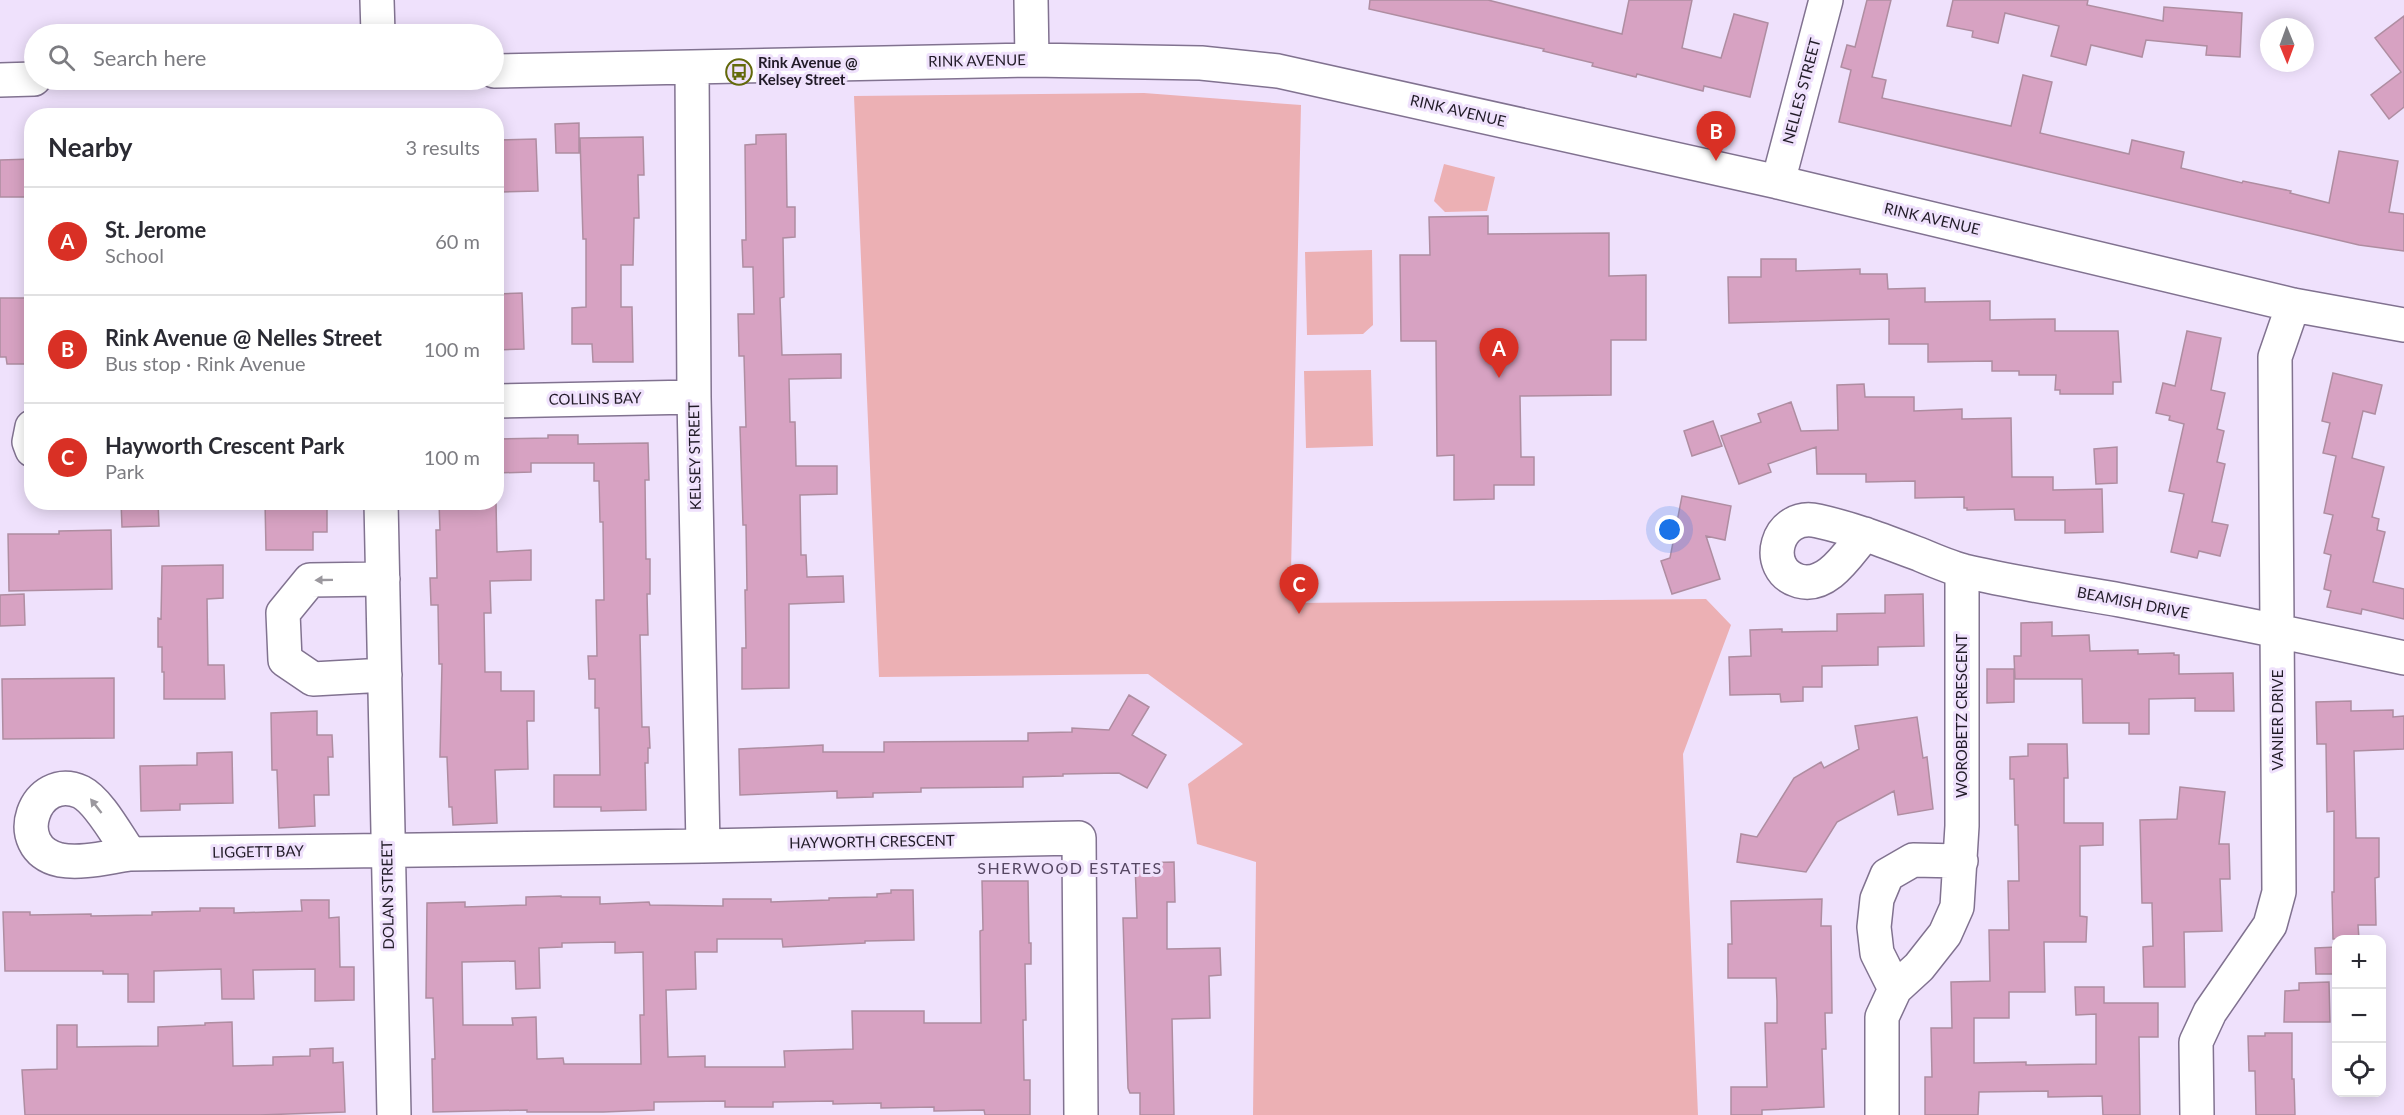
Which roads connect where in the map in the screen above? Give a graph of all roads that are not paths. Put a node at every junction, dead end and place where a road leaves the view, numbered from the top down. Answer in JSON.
{"nodes":[{"id":1,"x":377,"y":0,"type":"edge"},
{"id":2,"x":1030,"y":0,"type":"edge"},
{"id":3,"x":1826,"y":0,"type":"edge"},
{"id":4,"x":378,"y":24,"type":"edge"},
{"id":5,"x":1032,"y":60,"type":"junction"},
{"id":6,"x":692,"y":67,"type":"junction"},
{"id":7,"x":504,"y":70,"type":"edge"},
{"id":8,"x":24,"y":79,"type":"edge"},
{"id":9,"x":0,"y":80,"type":"edge"},
{"id":10,"x":1778,"y":182,"type":"junction"},
{"id":11,"x":2293,"y":305,"type":"junction"},
{"id":12,"x":2404,"y":325,"type":"edge"},
{"id":13,"x":694,"y":397,"type":"junction"},
{"id":14,"x":504,"y":401,"type":"edge"},
{"id":15,"x":381,"y":510,"type":"edge"},
{"id":16,"x":1865,"y":534,"type":"dead end"},
{"id":17,"x":1962,"y":571,"type":"junction"},
{"id":18,"x":383,"y":579,"type":"junction"},
{"id":19,"x":2277,"y":630,"type":"junction"},
{"id":20,"x":2404,"y":658,"type":"edge"},
{"id":21,"x":384,"y":675,"type":"junction"},
{"id":22,"x":703,"y":846,"type":"junction"},
{"id":23,"x":387,"y":850,"type":"junction"},
{"id":24,"x":130,"y":854,"type":"dead end"},
{"id":25,"x":1961,"y":861,"type":"junction"},
{"id":26,"x":1895,"y":989,"type":"junction"},
{"id":27,"x":394,"y":1115,"type":"edge"},
{"id":28,"x":1081,"y":1115,"type":"edge"},
{"id":29,"x":1882,"y":1115,"type":"edge"},
{"id":30,"x":2197,"y":1115,"type":"edge"}],
"edges":[{"from":1,"to":4,"type":"street"},
{"from":2,"to":5,"type":"street"},
{"from":3,"to":10,"type":"street","name":"NELLES STREET"},
{"from":5,"to":6,"type":"street","name":"RINK AVENUE"},
{"from":5,"to":10,"type":"street","name":"RINK AVENUE"},
{"from":6,"to":7,"type":"street","name":"RINK AVENUE"},
{"from":6,"to":13,"type":"street","name":"KELSEY STREET"},
{"from":8,"to":9,"type":"street"},
{"from":10,"to":11,"type":"street","name":"RINK AVENUE"},
{"from":11,"to":12,"type":"street","name":"RINK AVENUE"},
{"from":11,"to":19,"type":"street","name":"VANIER DRIVE"},
{"from":13,"to":14,"type":"street","name":"COLLINS BAY"},
{"from":13,"to":22,"type":"street","name":"KELSEY STREET"},
{"from":15,"to":18,"type":"street","name":"DOLAN STREET"},
{"from":16,"to":17,"type":"street","name":"BEAMISH DRIVE"},
{"from":17,"to":19,"type":"street","name":"BEAMISH DRIVE"},
{"from":17,"to":25,"type":"street","name":"WOROBETZ CRESCENT"},
{"from":18,"to":21,"type":"street","name":"DOLAN STREET"},
{"from":18,"to":21,"type":"street","one_way":true},
{"from":19,"to":20,"type":"street","name":"BEAMISH DRIVE"},
{"from":19,"to":30,"type":"street","name":"VANIER DRIVE"},
{"from":21,"to":23,"type":"street","name":"DOLAN STREET"},
{"from":22,"to":23,"type":"street","name":"HAYWORTH CRESCENT"},
{"from":22,"to":28,"type":"street","name":"HAYWORTH CRESCENT"},
{"from":23,"to":24,"type":"street","name":"LIGGETT BAY"},
{"from":23,"to":27,"type":"street","name":"DOLAN STREET"},
{"from":25,"to":26,"type":"street","name":"WOROBETZ CRESCENT"},
{"from":25,"to":26,"type":"street"},
{"from":26,"to":29,"type":"street","name":"WOROBETZ CRESCENT"}]}
